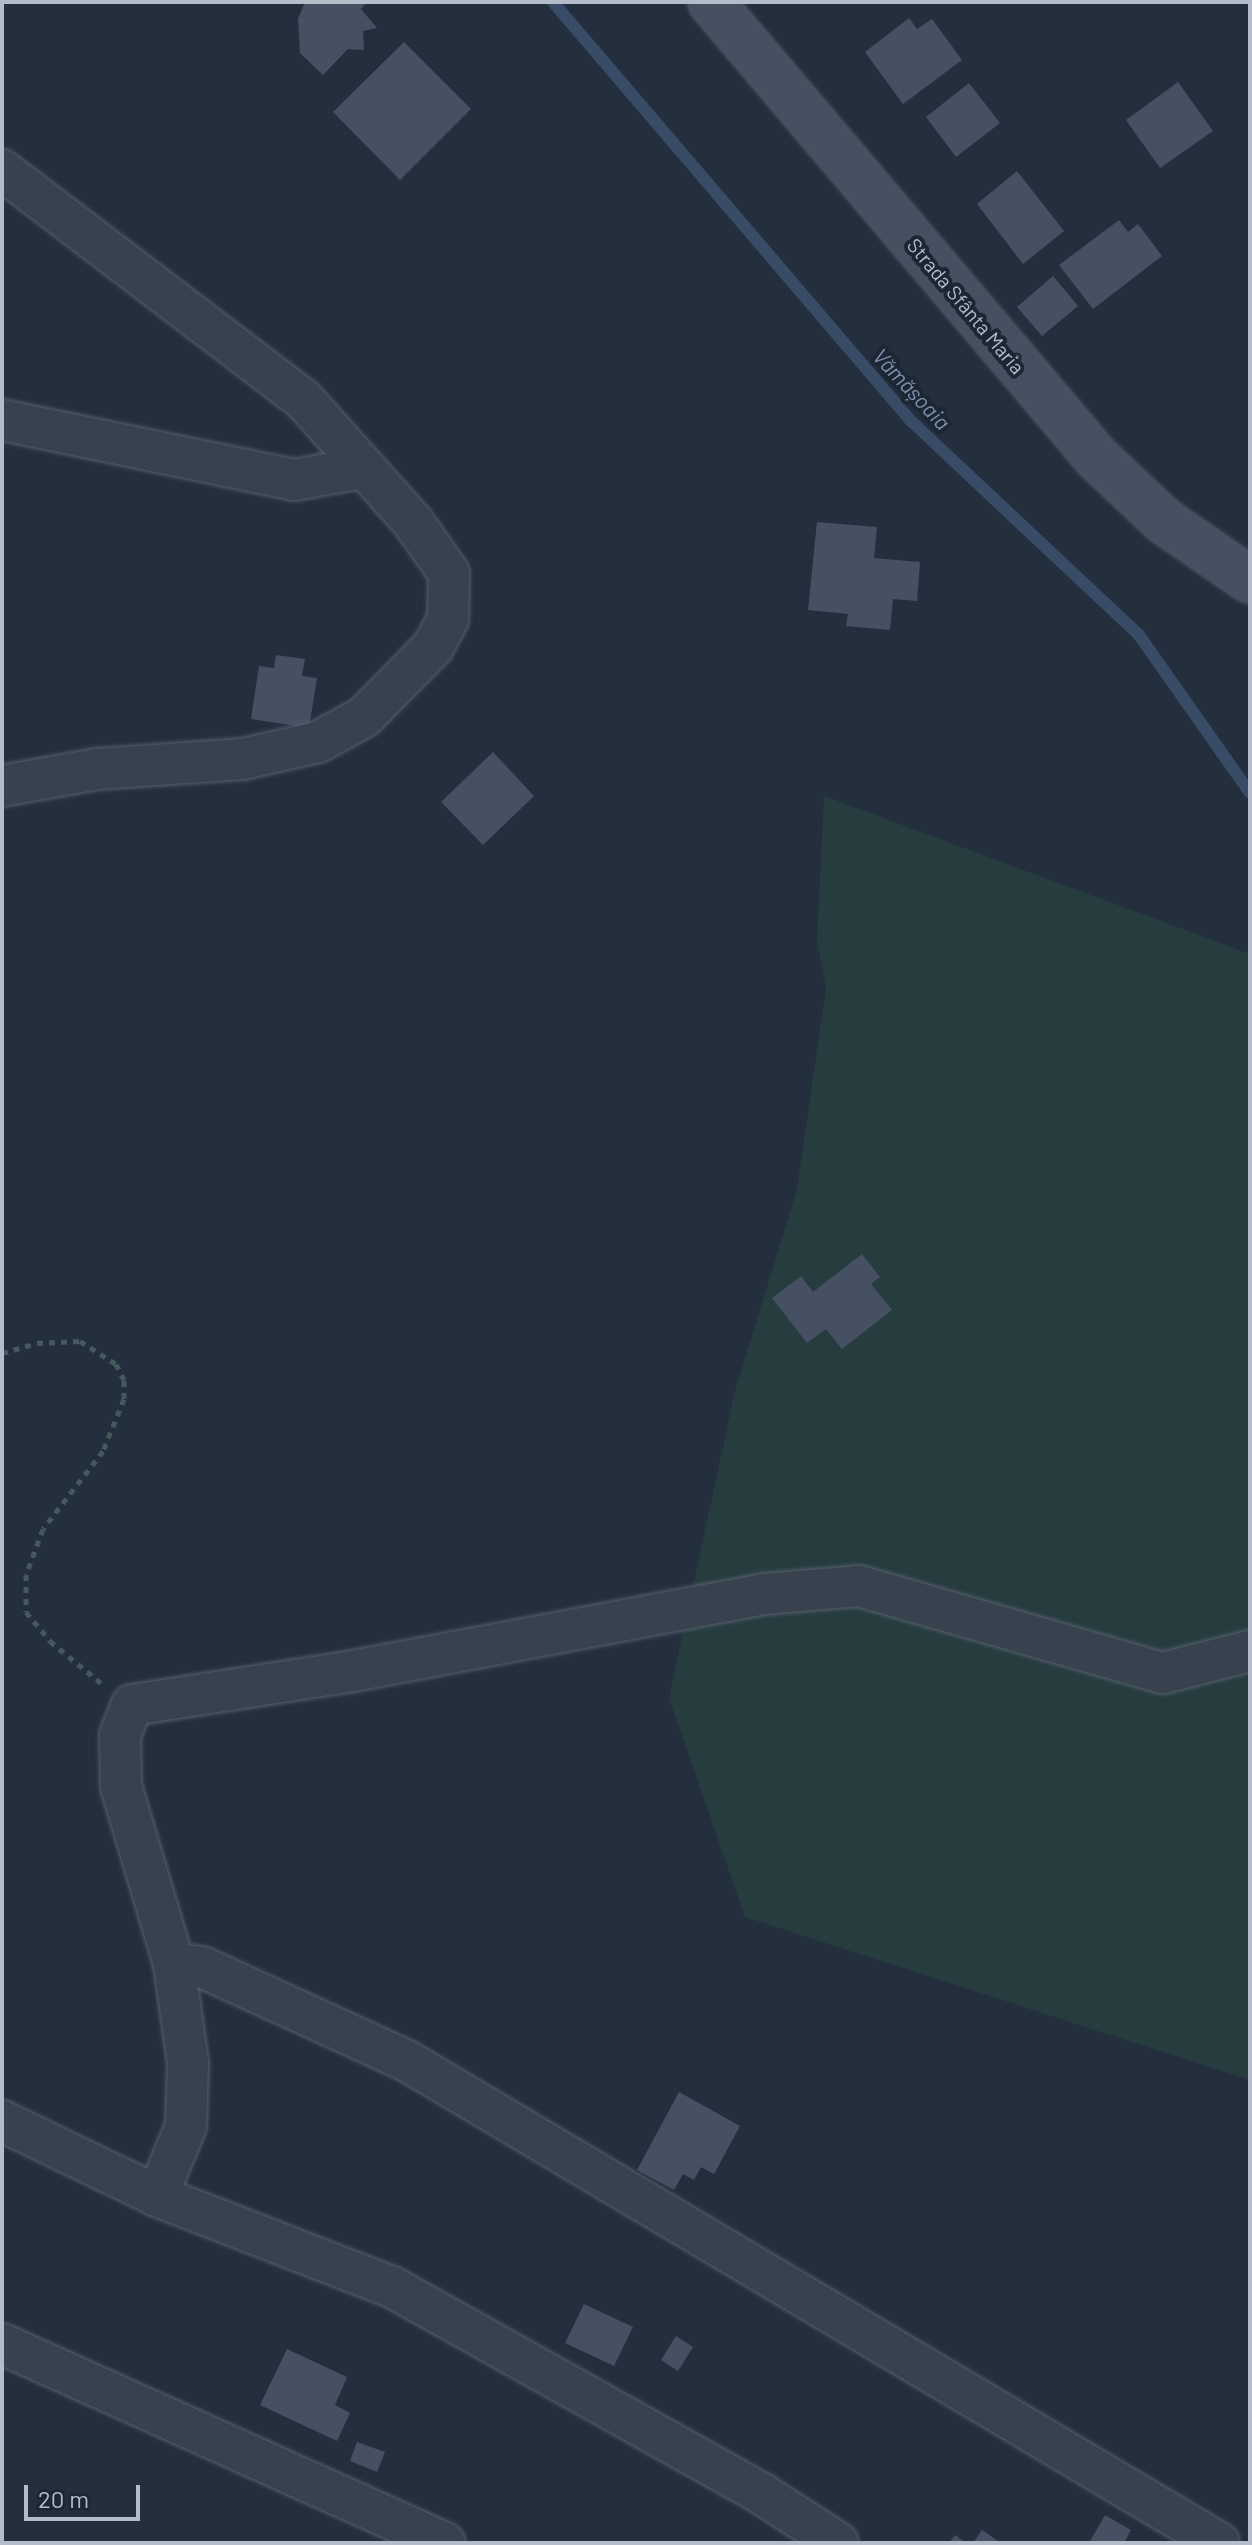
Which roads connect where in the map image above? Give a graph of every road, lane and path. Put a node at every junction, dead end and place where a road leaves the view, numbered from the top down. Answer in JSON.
{"nodes":[{"id":1,"x":711,"y":2,"type":"edge"},
{"id":2,"x":2,"y":170,"type":"edge"},
{"id":3,"x":2,"y":420,"type":"edge"},
{"id":4,"x":361,"y":468,"type":"junction"},
{"id":5,"x":1250,"y":580,"type":"edge"},
{"id":6,"x":2,"y":786,"type":"edge"},
{"id":7,"x":2,"y":1353,"type":"edge"},
{"id":8,"x":1250,"y":1651,"type":"edge"},
{"id":9,"x":132,"y":1705,"type":"junction"},
{"id":10,"x":174,"y":1964,"type":"junction"},
{"id":11,"x":2,"y":2121,"type":"edge"},
{"id":12,"x":157,"y":2196,"type":"junction"},
{"id":13,"x":2,"y":2344,"type":"edge"},
{"id":14,"x":444,"y":2543,"type":"edge"},
{"id":15,"x":838,"y":2543,"type":"edge"},
{"id":16,"x":1219,"y":2543,"type":"edge"}],
"edges":[{"from":1,"to":5,"type":"main road","name":"Strada Sfânta Maria"},
{"from":2,"to":4,"type":"street"},
{"from":3,"to":4,"type":"street"},
{"from":4,"to":6,"type":"street"},
{"from":7,"to":9,"type":"path"},
{"from":8,"to":9,"type":"street"},
{"from":9,"to":10,"type":"street"},
{"from":10,"to":12,"type":"street"},
{"from":10,"to":16,"type":"street"},
{"from":11,"to":12,"type":"street"},
{"from":12,"to":15,"type":"street"},
{"from":13,"to":14,"type":"street"}]}
